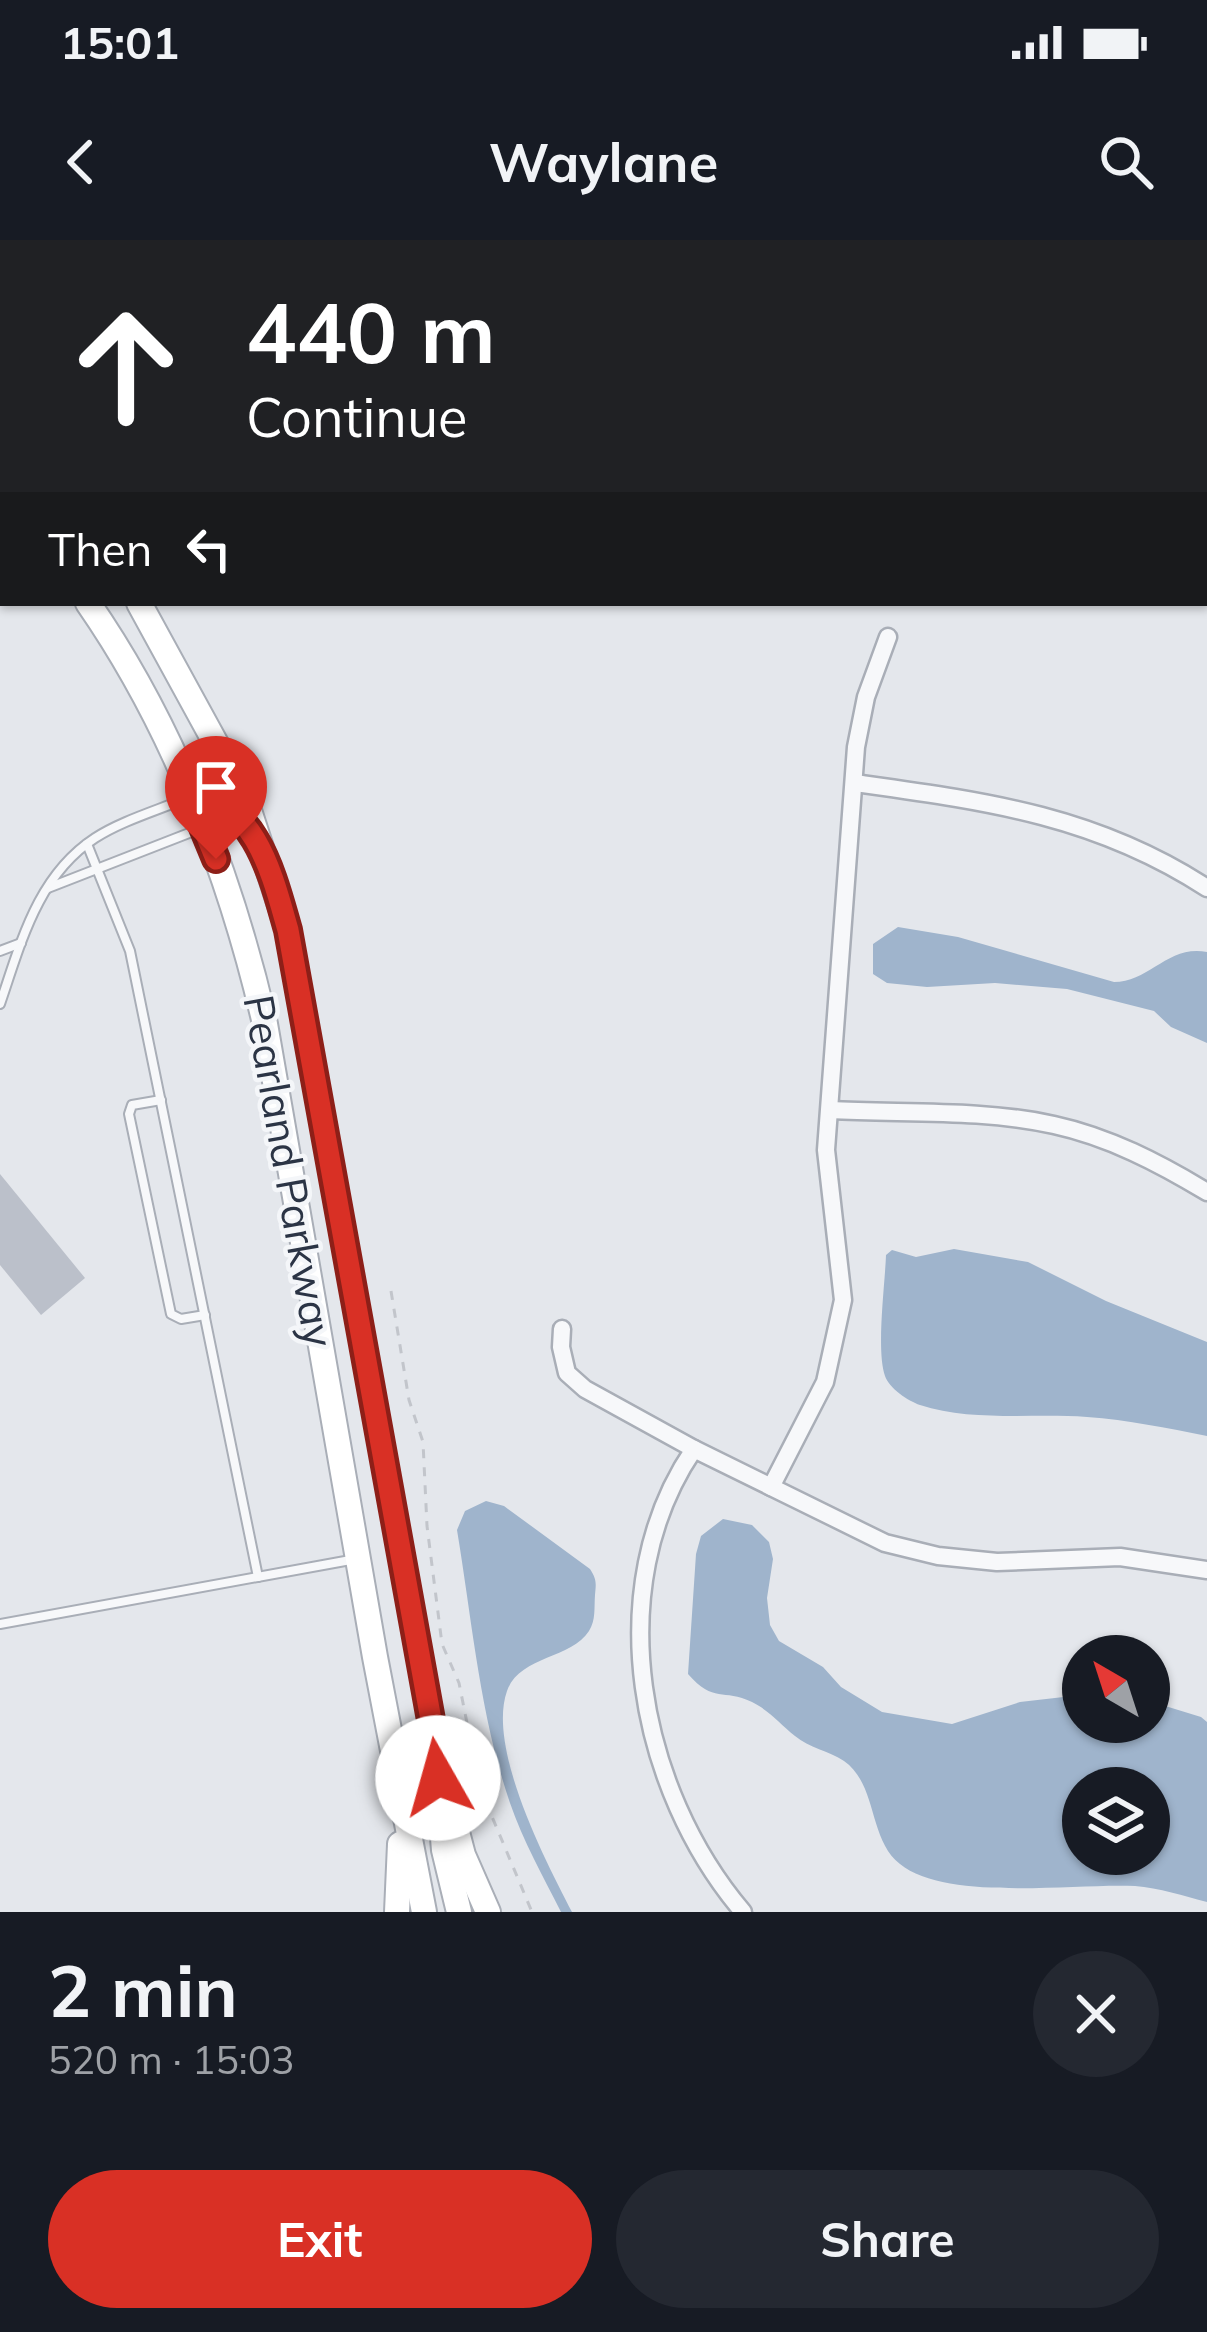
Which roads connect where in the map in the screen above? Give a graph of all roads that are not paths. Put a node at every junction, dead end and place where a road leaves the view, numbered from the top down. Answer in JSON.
{"nodes":[{"id":1,"x":90,"y":606,"type":"edge"},
{"id":2,"x":141,"y":606,"type":"edge"},
{"id":3,"x":888,"y":637,"type":"dead end"},
{"id":4,"x":855,"y":783,"type":"junction"},
{"id":5,"x":190,"y":796,"type":"junction"},
{"id":6,"x":204,"y":827,"type":"junction"},
{"id":7,"x":87,"y":844,"type":"junction"},
{"id":8,"x":270,"y":866,"type":"junction"},
{"id":9,"x":97,"y":871,"type":"junction"},
{"id":10,"x":1207,"y":888,"type":"edge"},
{"id":11,"x":47,"y":889,"type":"junction"},
{"id":12,"x":22,"y":942,"type":"junction"},
{"id":13,"x":0,"y":951,"type":"edge"},
{"id":14,"x":0,"y":1004,"type":"edge"},
{"id":15,"x":161,"y":1100,"type":"junction"},
{"id":16,"x":830,"y":1110,"type":"junction"},
{"id":17,"x":1207,"y":1192,"type":"edge"},
{"id":18,"x":205,"y":1315,"type":"junction"},
{"id":19,"x":562,"y":1329,"type":"dead end"},
{"id":20,"x":694,"y":1449,"type":"junction"},
{"id":21,"x":771,"y":1487,"type":"junction"},
{"id":22,"x":358,"y":1558,"type":"junction"},
{"id":23,"x":1207,"y":1570,"type":"edge"},
{"id":24,"x":258,"y":1576,"type":"junction"},
{"id":25,"x":0,"y":1624,"type":"edge"},
{"id":26,"x":435,"y":1742,"type":"junction"},
{"id":27,"x":395,"y":1769,"type":"junction"},
{"id":28,"x":397,"y":1912,"type":"edge"},
{"id":29,"x":424,"y":1912,"type":"edge"},
{"id":30,"x":459,"y":1912,"type":"edge"},
{"id":31,"x":488,"y":1912,"type":"edge"},
{"id":32,"x":743,"y":1912,"type":"edge"}],
"edges":[{"from":1,"to":5,"type":"main road","name":"Pearland Parkway"},
{"from":2,"to":8,"type":"main road","name":"Pearland Parkway"},
{"from":3,"to":4,"type":"street"},
{"from":4,"to":10,"type":"street"},
{"from":4,"to":16,"type":"street"},
{"from":5,"to":6,"type":"main road","name":"Pearland Parkway"},
{"from":5,"to":7,"type":"lane"},
{"from":5,"to":8,"type":"main road"},
{"from":6,"to":9,"type":"lane"},
{"from":6,"to":22,"type":"main road","name":"Pearland Parkway"},
{"from":7,"to":9,"type":"lane"},
{"from":7,"to":11,"type":"lane"},
{"from":8,"to":26,"type":"main road","name":"Pearland Parkway"},
{"from":9,"to":11,"type":"lane"},
{"from":9,"to":15,"type":"lane"},
{"from":11,"to":12,"type":"lane"},
{"from":12,"to":13,"type":"lane"},
{"from":12,"to":14,"type":"lane"},
{"from":15,"to":18,"type":"lane"},
{"from":15,"to":18,"type":"lane"},
{"from":16,"to":17,"type":"street"},
{"from":16,"to":21,"type":"street"},
{"from":18,"to":24,"type":"lane"},
{"from":19,"to":20,"type":"street"},
{"from":20,"to":21,"type":"street"},
{"from":20,"to":32,"type":"street"},
{"from":21,"to":23,"type":"street"},
{"from":22,"to":24,"type":"lane"},
{"from":22,"to":27,"type":"main road","name":"Pearland Parkway"},
{"from":24,"to":25,"type":"lane"},
{"from":26,"to":30,"type":"main road","name":"Pearland Parkway"},
{"from":26,"to":31,"type":"main road"},
{"from":27,"to":28,"type":"main road"},
{"from":27,"to":29,"type":"main road","name":"Pearland Parkway"}]}
